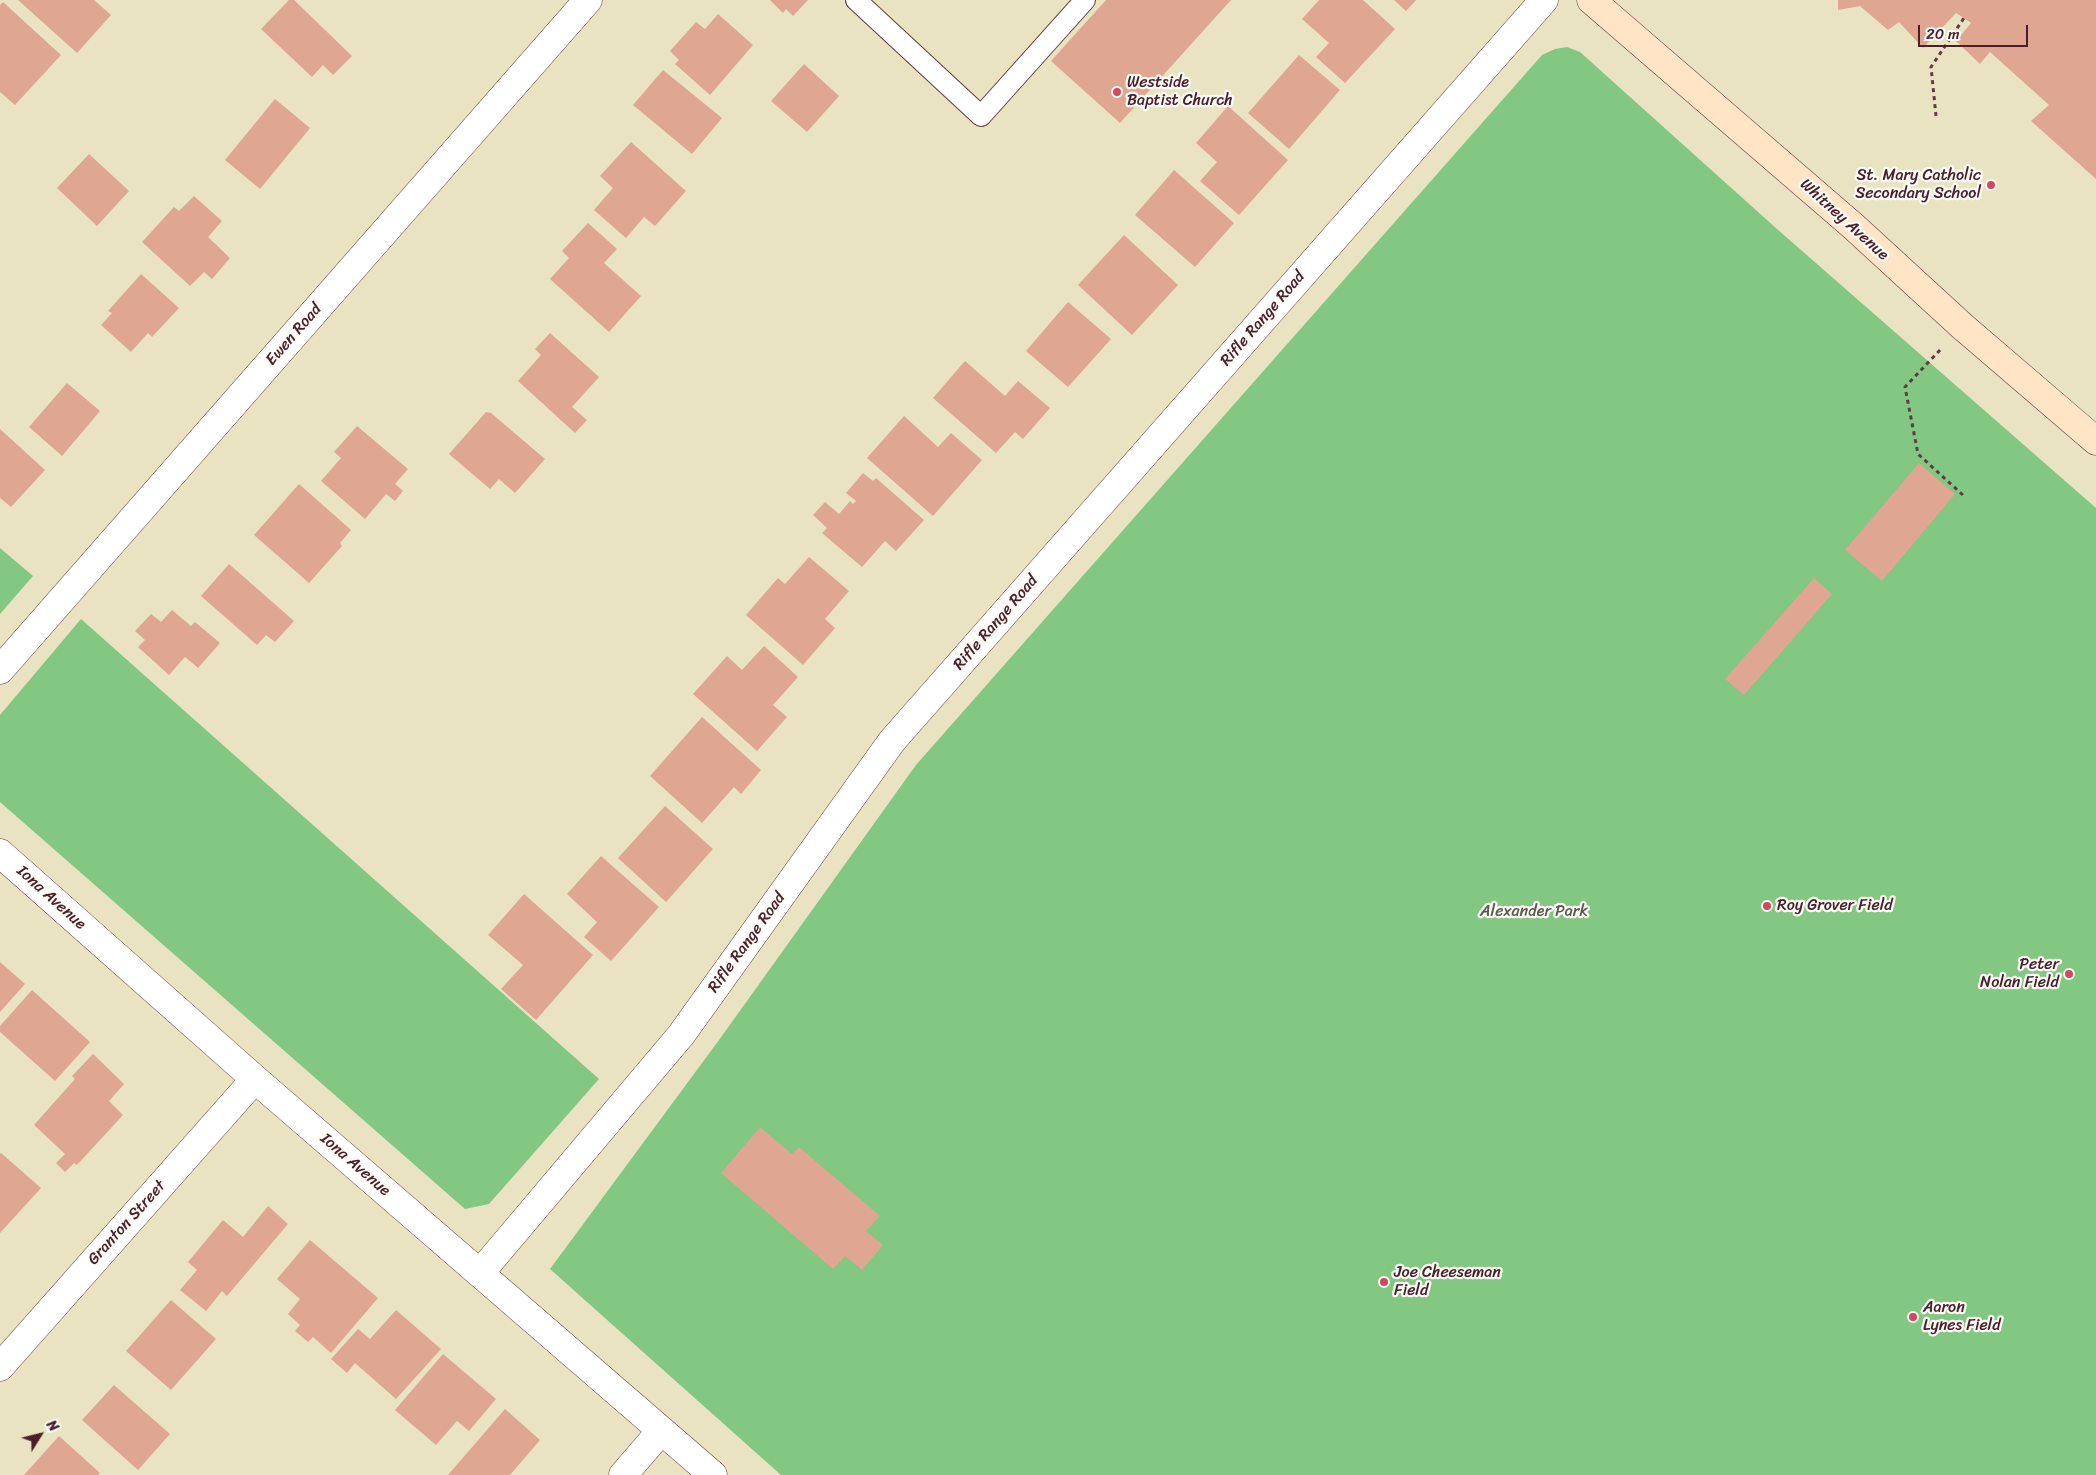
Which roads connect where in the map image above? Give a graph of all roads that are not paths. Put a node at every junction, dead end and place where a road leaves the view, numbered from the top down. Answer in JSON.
{"nodes":[{"id":1,"x":588,"y":0,"type":"edge"},
{"id":2,"x":856,"y":0,"type":"edge"},
{"id":3,"x":1085,"y":0,"type":"edge"},
{"id":4,"x":1544,"y":0,"type":"edge"},
{"id":5,"x":1591,"y":0,"type":"edge"},
{"id":6,"x":2096,"y":441,"type":"edge"},
{"id":7,"x":0,"y":670,"type":"edge"},
{"id":8,"x":0,"y":853,"type":"edge"},
{"id":9,"x":255,"y":1079,"type":"junction"},
{"id":10,"x":480,"y":1273,"type":"junction"},
{"id":11,"x":0,"y":1367,"type":"edge"},
{"id":12,"x":662,"y":1431,"type":"junction"},
{"id":13,"x":623,"y":1475,"type":"edge"},
{"id":14,"x":713,"y":1475,"type":"edge"}],
"edges":[{"from":1,"to":7,"type":"street","name":"Ewen Road"},
{"from":2,"to":3,"type":"lane"},
{"from":4,"to":10,"type":"street","name":"Rifle Range Road"},
{"from":5,"to":6,"type":"street","name":"Whitney Avenue"},
{"from":8,"to":9,"type":"street","name":"Iona Avenue"},
{"from":9,"to":10,"type":"street","name":"Iona Avenue"},
{"from":9,"to":11,"type":"street","name":"Granton Street"},
{"from":10,"to":12,"type":"street","name":"Iona Avenue"},
{"from":12,"to":13,"type":"street"},
{"from":12,"to":14,"type":"street","name":"Iona Avenue"}]}
